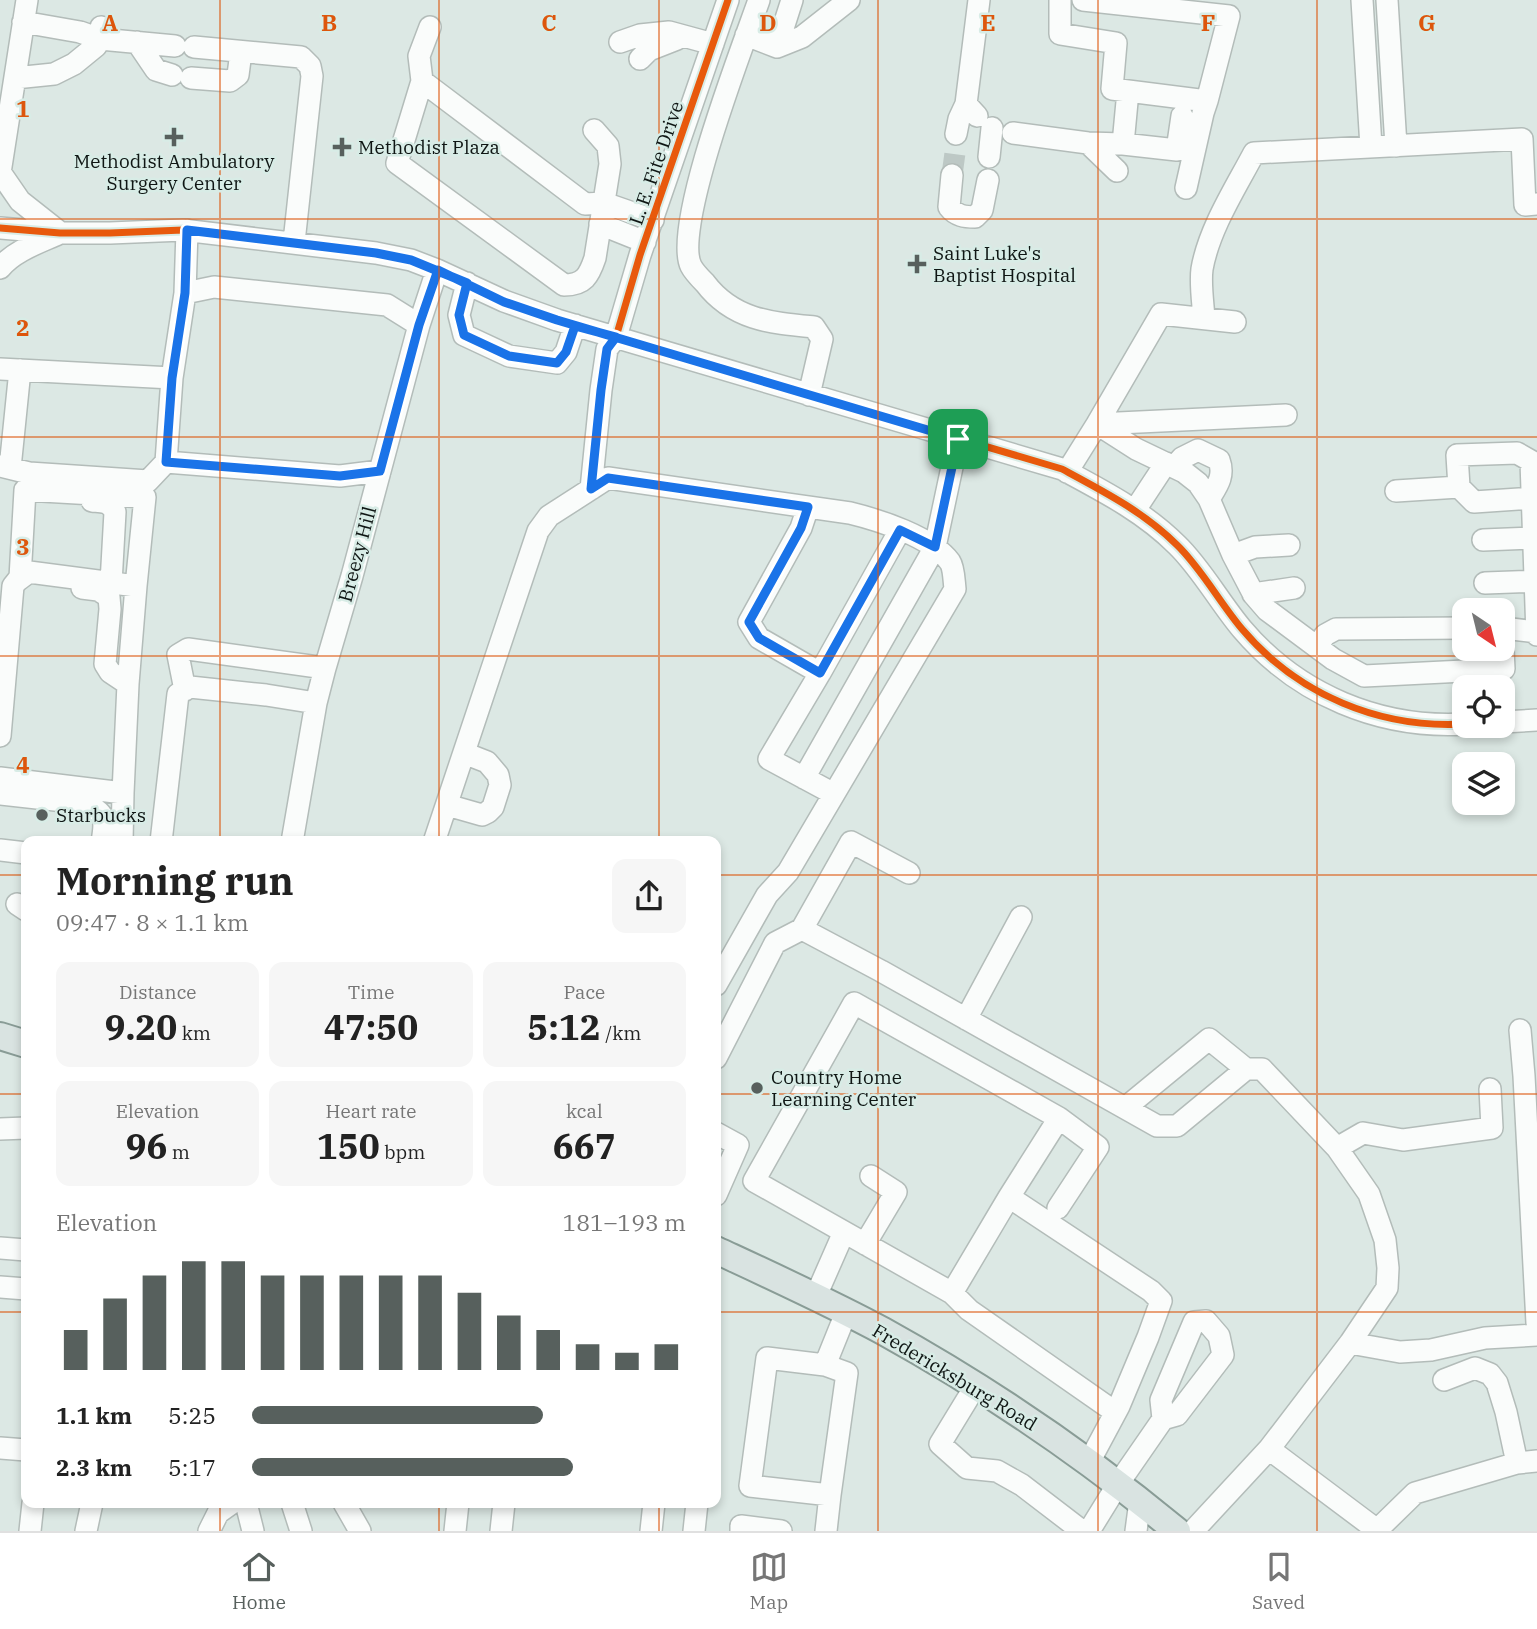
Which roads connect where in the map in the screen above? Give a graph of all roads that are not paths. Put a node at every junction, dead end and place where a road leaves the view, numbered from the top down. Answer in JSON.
{"nodes":[{"id":1,"x":27,"y":0,"type":"edge"},
{"id":2,"x":728,"y":0,"type":"edge"},
{"id":3,"x":759,"y":0,"type":"edge"},
{"id":4,"x":792,"y":0,"type":"edge"},
{"id":5,"x":849,"y":0,"type":"edge"},
{"id":6,"x":979,"y":0,"type":"edge"},
{"id":7,"x":1060,"y":0,"type":"edge"},
{"id":8,"x":1083,"y":0,"type":"edge"},
{"id":9,"x":1362,"y":0,"type":"edge"},
{"id":10,"x":1387,"y":0,"type":"edge"},
{"id":11,"x":23,"y":22,"type":"junction"},
{"id":12,"x":430,"y":27,"type":"dead end"},
{"id":13,"x":101,"y":32,"type":"junction"},
{"id":14,"x":685,"y":36,"type":"junction"},
{"id":15,"x":746,"y":36,"type":"junction"},
{"id":16,"x":620,"y":42,"type":"dead end"},
{"id":17,"x":137,"y":43,"type":"junction"},
{"id":18,"x":713,"y":44,"type":"junction"},
{"id":19,"x":777,"y":47,"type":"junction"},
{"id":20,"x":241,"y":52,"type":"junction"},
{"id":21,"x":640,"y":59,"type":"dead end"},
{"id":22,"x":15,"y":78,"type":"junction"},
{"id":23,"x":422,"y":81,"type":"junction"},
{"id":24,"x":1128,"y":91,"type":"junction"},
{"id":25,"x":1208,"y":101,"type":"junction"},
{"id":26,"x":1182,"y":116,"type":"dead end"},
{"id":27,"x":989,"y":122,"type":"junction"},
{"id":28,"x":594,"y":130,"type":"dead end"},
{"id":29,"x":956,"y":143,"type":"tunnel mouth"},
{"id":30,"x":1088,"y":143,"type":"junction"},
{"id":31,"x":1123,"y":144,"type":"junction"},
{"id":32,"x":1396,"y":146,"type":"junction"},
{"id":33,"x":1371,"y":147,"type":"junction"},
{"id":34,"x":989,"y":157,"type":"dead end"},
{"id":35,"x":1117,"y":171,"type":"dead end"},
{"id":36,"x":0,"y":173,"type":"edge"},
{"id":37,"x":951,"y":181,"type":"tunnel mouth"},
{"id":38,"x":986,"y":186,"type":"dead end"},
{"id":39,"x":1186,"y":188,"type":"dead end"},
{"id":40,"x":1537,"y":204,"type":"edge"},
{"id":41,"x":601,"y":220,"type":"junction"},
{"id":42,"x":0,"y":228,"type":"edge"},
{"id":43,"x":187,"y":230,"type":"junction"},
{"id":44,"x":60,"y":233,"type":"junction"},
{"id":45,"x":647,"y":236,"type":"junction"},
{"id":46,"x":294,"y":242,"type":"junction"},
{"id":47,"x":0,"y":268,"type":"edge"},
{"id":48,"x":438,"y":270,"type":"junction"},
{"id":49,"x":467,"y":283,"type":"junction"},
{"id":50,"x":185,"y":293,"type":"junction"},
{"id":51,"x":1204,"y":318,"type":"junction"},
{"id":52,"x":1235,"y":321,"type":"dead end"},
{"id":53,"x":419,"y":325,"type":"junction"},
{"id":54,"x":575,"y":326,"type":"junction"},
{"id":55,"x":616,"y":337,"type":"junction"},
{"id":56,"x":10,"y":369,"type":"edge"},
{"id":57,"x":172,"y":378,"type":"junction"},
{"id":58,"x":809,"y":395,"type":"junction"},
{"id":59,"x":1286,"y":415,"type":"dead end"},
{"id":60,"x":1097,"y":424,"type":"junction"},
{"id":61,"x":958,"y":439,"type":"junction"},
{"id":62,"x":166,"y":462,"type":"junction"},
{"id":63,"x":1170,"y":465,"type":"junction"},
{"id":64,"x":5,"y":467,"type":"edge"},
{"id":65,"x":380,"y":471,"type":"junction"},
{"id":66,"x":1067,"y":472,"type":"junction"},
{"id":67,"x":1459,"y":487,"type":"junction"},
{"id":68,"x":591,"y":489,"type":"junction"},
{"id":69,"x":33,"y":491,"type":"junction"},
{"id":70,"x":1396,"y":491,"type":"dead end"},
{"id":71,"x":1533,"y":498,"type":"junction"},
{"id":72,"x":1209,"y":499,"type":"junction"},
{"id":73,"x":808,"y":507,"type":"junction"},
{"id":74,"x":1135,"y":510,"type":"junction"},
{"id":75,"x":900,"y":530,"type":"junction"},
{"id":76,"x":1534,"y":538,"type":"junction"},
{"id":77,"x":1483,"y":540,"type":"dead end"},
{"id":78,"x":1289,"y":545,"type":"dead end"},
{"id":79,"x":935,"y":547,"type":"junction"},
{"id":80,"x":1233,"y":555,"type":"junction"},
{"id":81,"x":13,"y":582,"type":"edge"},
{"id":82,"x":1535,"y":582,"type":"edge"},
{"id":83,"x":111,"y":583,"type":"junction"},
{"id":84,"x":1485,"y":583,"type":"dead end"},
{"id":85,"x":136,"y":586,"type":"junction"},
{"id":86,"x":1294,"y":588,"type":"dead end"},
{"id":87,"x":1253,"y":594,"type":"junction"},
{"id":88,"x":1452,"y":628,"type":"edge"},
{"id":89,"x":1516,"y":630,"type":"edge"},
{"id":90,"x":1537,"y":634,"type":"edge"},
{"id":91,"x":1317,"y":648,"type":"junction"},
{"id":92,"x":1504,"y":662,"type":"edge"},
{"id":93,"x":325,"y":668,"type":"junction"},
{"id":94,"x":820,"y":673,"type":"junction"},
{"id":95,"x":128,"y":684,"type":"junction"},
{"id":96,"x":185,"y":690,"type":"junction"},
{"id":97,"x":316,"y":702,"type":"junction"},
{"id":98,"x":1537,"y":720,"type":"edge"},
{"id":99,"x":1515,"y":721,"type":"edge"},
{"id":100,"x":1452,"y":725,"type":"edge"},
{"id":101,"x":0,"y":736,"type":"edge"},
{"id":102,"x":464,"y":753,"type":"junction"},
{"id":103,"x":0,"y":778,"type":"edge"},
{"id":104,"x":804,"y":778,"type":"junction"},
{"id":105,"x":123,"y":793,"type":"junction"},
{"id":106,"x":0,"y":794,"type":"edge"},
{"id":107,"x":834,"y":794,"type":"junction"},
{"id":108,"x":447,"y":805,"type":"junction"},
{"id":109,"x":103,"y":836,"type":"edge"},
{"id":110,"x":122,"y":836,"type":"edge"},
{"id":111,"x":162,"y":836,"type":"edge"},
{"id":112,"x":293,"y":836,"type":"edge"},
{"id":113,"x":437,"y":836,"type":"edge"},
{"id":114,"x":0,"y":850,"type":"edge"},
{"id":115,"x":21,"y":852,"type":"edge"},
{"id":116,"x":909,"y":873,"type":"dead end"},
{"id":117,"x":1021,"y":916,"type":"dead end"},
{"id":118,"x":802,"y":929,"type":"junction"},
{"id":119,"x":721,"y":976,"type":"edge"},
{"id":120,"x":966,"y":1019,"type":"junction"},
{"id":121,"x":1520,"y":1030,"type":"dead end"},
{"id":122,"x":0,"y":1036,"type":"edge"},
{"id":123,"x":21,"y":1042,"type":"edge"},
{"id":124,"x":721,"y":1048,"type":"edge"},
{"id":125,"x":1246,"y":1069,"type":"junction"},
{"id":126,"x":1490,"y":1089,"type":"dead end"},
{"id":127,"x":1125,"y":1108,"type":"junction"},
{"id":128,"x":1059,"y":1118,"type":"junction"},
{"id":129,"x":21,"y":1128,"type":"edge"},
{"id":130,"x":0,"y":1129,"type":"edge"},
{"id":131,"x":721,"y":1136,"type":"edge"},
{"id":132,"x":1337,"y":1148,"type":"junction"},
{"id":133,"x":871,"y":1176,"type":"dead end"},
{"id":134,"x":721,"y":1184,"type":"edge"},
{"id":135,"x":1009,"y":1197,"type":"junction"},
{"id":136,"x":1058,"y":1208,"type":"dead end"},
{"id":137,"x":844,"y":1232,"type":"junction"},
{"id":138,"x":865,"y":1244,"type":"junction"},
{"id":139,"x":0,"y":1248,"type":"edge"},
{"id":140,"x":21,"y":1250,"type":"edge"},
{"id":141,"x":721,"y":1252,"type":"edge"},
{"id":142,"x":0,"y":1287,"type":"edge"},
{"id":143,"x":21,"y":1289,"type":"edge"},
{"id":144,"x":953,"y":1293,"type":"junction"},
{"id":145,"x":0,"y":1296,"type":"edge"},
{"id":146,"x":815,"y":1298,"type":"junction"},
{"id":147,"x":846,"y":1313,"type":"junction"},
{"id":148,"x":1537,"y":1323,"type":"edge"},
{"id":149,"x":1537,"y":1335,"type":"edge"},
{"id":150,"x":1350,"y":1343,"type":"junction"},
{"id":151,"x":824,"y":1365,"type":"junction"},
{"id":152,"x":1444,"y":1380,"type":"dead end"},
{"id":153,"x":976,"y":1385,"type":"junction"},
{"id":154,"x":1115,"y":1412,"type":"junction"},
{"id":155,"x":1163,"y":1419,"type":"dead end"},
{"id":156,"x":0,"y":1448,"type":"edge"},
{"id":157,"x":1269,"y":1449,"type":"junction"},
{"id":158,"x":21,"y":1450,"type":"edge"},
{"id":159,"x":1527,"y":1462,"type":"edge"},
{"id":160,"x":1088,"y":1464,"type":"junction"},
{"id":161,"x":1118,"y":1483,"type":"junction"},
{"id":162,"x":830,"y":1495,"type":"junction"},
{"id":163,"x":1140,"y":1501,"type":"junction"},
{"id":164,"x":32,"y":1508,"type":"edge"},
{"id":165,"x":91,"y":1508,"type":"edge"},
{"id":166,"x":225,"y":1508,"type":"edge"},
{"id":167,"x":247,"y":1508,"type":"edge"},
{"id":168,"x":294,"y":1508,"type":"edge"},
{"id":169,"x":347,"y":1508,"type":"edge"},
{"id":170,"x":457,"y":1508,"type":"edge"},
{"id":171,"x":503,"y":1508,"type":"edge"},
{"id":172,"x":653,"y":1508,"type":"edge"},
{"id":173,"x":697,"y":1508,"type":"edge"},
{"id":174,"x":1383,"y":1529,"type":"edge"},
{"id":175,"x":30,"y":1531,"type":"edge"},
{"id":176,"x":86,"y":1531,"type":"edge"},
{"id":177,"x":209,"y":1531,"type":"edge"},
{"id":178,"x":253,"y":1531,"type":"edge"},
{"id":179,"x":301,"y":1531,"type":"edge"},
{"id":180,"x":360,"y":1531,"type":"edge"},
{"id":181,"x":455,"y":1531,"type":"edge"},
{"id":182,"x":501,"y":1531,"type":"edge"},
{"id":183,"x":651,"y":1531,"type":"edge"},
{"id":184,"x":694,"y":1531,"type":"edge"},
{"id":185,"x":741,"y":1531,"type":"edge"},
{"id":186,"x":780,"y":1531,"type":"edge"},
{"id":187,"x":826,"y":1531,"type":"edge"},
{"id":188,"x":1082,"y":1531,"type":"edge"},
{"id":189,"x":1088,"y":1531,"type":"edge"},
{"id":190,"x":1136,"y":1531,"type":"edge"},
{"id":191,"x":1177,"y":1531,"type":"edge"},
{"id":192,"x":1193,"y":1531,"type":"edge"}],
"edges":[{"from":1,"to":11,"type":"street"},
{"from":2,"to":18,"type":"street","name":"L. E. Fite Drive"},
{"from":3,"to":15,"type":"street"},
{"from":4,"to":19,"type":"street"},
{"from":5,"to":19,"type":"street"},
{"from":6,"to":27,"type":"street"},
{"from":7,"to":24,"type":"street"},
{"from":8,"to":25,"type":"street"},
{"from":9,"to":33,"type":"street"},
{"from":10,"to":32,"type":"street"},
{"from":11,"to":13,"type":"street"},
{"from":11,"to":22,"type":"street"},
{"from":12,"to":23,"type":"street"},
{"from":13,"to":17,"type":"street"},
{"from":13,"to":22,"type":"street"},
{"from":14,"to":16,"type":"street"},
{"from":14,"to":18,"type":"street"},
{"from":14,"to":21,"type":"street"},
{"from":15,"to":19,"type":"street"},
{"from":15,"to":58,"type":"street"},
{"from":17,"to":20,"type":"street"},
{"from":17,"to":20,"type":"street"},
{"from":18,"to":45,"type":"street","name":"L. E. Fite Drive"},
{"from":20,"to":46,"type":"street"},
{"from":22,"to":36,"type":"street"},
{"from":23,"to":41,"type":"street"},
{"from":23,"to":41,"type":"street"},
{"from":24,"to":25,"type":"street"},
{"from":24,"to":31,"type":"street"},
{"from":25,"to":39,"type":"street"},
{"from":26,"to":31,"type":"street"},
{"from":27,"to":29,"type":"street"},
{"from":27,"to":30,"type":"street"},
{"from":27,"to":34,"type":"street"},
{"from":28,"to":41,"type":"street"},
{"from":30,"to":31,"type":"street"},
{"from":30,"to":35,"type":"street"},
{"from":32,"to":33,"type":"street"},
{"from":32,"to":40,"type":"street"},
{"from":33,"to":51,"type":"street"},
{"from":36,"to":44,"type":"street"},
{"from":37,"to":38,"type":"street"},
{"from":41,"to":45,"type":"street"},
{"from":41,"to":45,"type":"street"},
{"from":42,"to":44,"type":"street"},
{"from":43,"to":44,"type":"street"},
{"from":43,"to":46,"type":"street"},
{"from":43,"to":50,"type":"street"},
{"from":44,"to":47,"type":"street"},
{"from":45,"to":55,"type":"street","name":"L. E. Fite Drive"},
{"from":46,"to":48,"type":"street"},
{"from":48,"to":49,"type":"street"},
{"from":48,"to":53,"type":"street","name":"Breezy Hill"},
{"from":49,"to":54,"type":"street"},
{"from":49,"to":54,"type":"street"},
{"from":50,"to":53,"type":"street"},
{"from":50,"to":57,"type":"street"},
{"from":51,"to":52,"type":"street"},
{"from":51,"to":60,"type":"street"},
{"from":53,"to":65,"type":"street","name":"Breezy Hill"},
{"from":54,"to":55,"type":"street"},
{"from":55,"to":58,"type":"street"},
{"from":55,"to":68,"type":"street","name":"L. E. Fite Drive"},
{"from":56,"to":57,"type":"street"},
{"from":56,"to":64,"type":"street"},
{"from":57,"to":62,"type":"street"},
{"from":58,"to":61,"type":"street"},
{"from":59,"to":60,"type":"street"},
{"from":60,"to":63,"type":"street"},
{"from":60,"to":66,"type":"street"},
{"from":61,"to":66,"type":"street"},
{"from":61,"to":79,"type":"street"},
{"from":62,"to":64,"type":"street"},
{"from":62,"to":65,"type":"street"},
{"from":63,"to":72,"type":"street"},
{"from":63,"to":72,"type":"street"},
{"from":63,"to":74,"type":"street"},
{"from":65,"to":93,"type":"street","name":"Breezy Hill"},
{"from":66,"to":74,"type":"street"},
{"from":67,"to":70,"type":"street"},
{"from":67,"to":71,"type":"street"},
{"from":67,"to":71,"type":"street"},
{"from":68,"to":73,"type":"street"},
{"from":68,"to":102,"type":"street"},
{"from":69,"to":81,"type":"street"},
{"from":69,"to":83,"type":"street"},
{"from":69,"to":85,"type":"street"},
{"from":71,"to":76,"type":"street"},
{"from":72,"to":80,"type":"street"},
{"from":73,"to":75,"type":"street"},
{"from":73,"to":94,"type":"street"},
{"from":74,"to":100,"type":"street"},
{"from":75,"to":79,"type":"street"},
{"from":75,"to":94,"type":"street"},
{"from":76,"to":77,"type":"street"},
{"from":76,"to":82,"type":"street"},
{"from":78,"to":80,"type":"street"},
{"from":79,"to":104,"type":"street"},
{"from":79,"to":107,"type":"street"},
{"from":80,"to":87,"type":"street"},
{"from":81,"to":83,"type":"street"},
{"from":81,"to":95,"type":"street"},
{"from":81,"to":101,"type":"street"},
{"from":82,"to":84,"type":"street"},
{"from":82,"to":90,"type":"street"},
{"from":83,"to":85,"type":"street"},
{"from":85,"to":95,"type":"street"},
{"from":86,"to":87,"type":"street"},
{"from":87,"to":91,"type":"street"},
{"from":88,"to":91,"type":"street"},
{"from":89,"to":90,"type":"street"},
{"from":91,"to":92,"type":"street"},
{"from":93,"to":96,"type":"street"},
{"from":93,"to":97,"type":"street","name":"Breezy Hill"},
{"from":94,"to":104,"type":"street"},
{"from":95,"to":105,"type":"street"},
{"from":96,"to":97,"type":"street"},
{"from":96,"to":111,"type":"street"},
{"from":97,"to":112,"type":"street","name":"Breezy Hill"},
{"from":98,"to":99,"type":"street"},
{"from":102,"to":108,"type":"street"},
{"from":102,"to":108,"type":"street"},
{"from":103,"to":105,"type":"street"},
{"from":104,"to":107,"type":"street"},
{"from":105,"to":110,"type":"street"},
{"from":106,"to":109,"type":"street"},
{"from":107,"to":119,"type":"street"},
{"from":108,"to":113,"type":"street"},
{"from":114,"to":115,"type":"street"},
{"from":116,"to":118,"type":"street"},
{"from":117,"to":120,"type":"street"},
{"from":118,"to":120,"type":"street"},
{"from":118,"to":124,"type":"street"},
{"from":120,"to":127,"type":"street"},
{"from":121,"to":148,"type":"street"},
{"from":122,"to":123,"type":"main road"},
{"from":125,"to":127,"type":"street"},
{"from":125,"to":127,"type":"street"},
{"from":125,"to":132,"type":"street"},
{"from":126,"to":132,"type":"street"},
{"from":128,"to":135,"type":"street"},
{"from":128,"to":136,"type":"street"},
{"from":128,"to":137,"type":"street"},
{"from":129,"to":130,"type":"street"},
{"from":131,"to":134,"type":"street"},
{"from":132,"to":150,"type":"street"},
{"from":133,"to":138,"type":"street"},
{"from":135,"to":144,"type":"street"},
{"from":135,"to":154,"type":"street"},
{"from":137,"to":138,"type":"street"},
{"from":137,"to":146,"type":"street"},
{"from":138,"to":144,"type":"street"},
{"from":139,"to":140,"type":"street"},
{"from":141,"to":146,"type":"main road","name":"Fredericksburg Road"},
{"from":142,"to":143,"type":"street"},
{"from":142,"to":145,"type":"street"},
{"from":144,"to":154,"type":"street"},
{"from":146,"to":147,"type":"main road","name":"Fredericksburg Road"},
{"from":147,"to":151,"type":"street"},
{"from":147,"to":153,"type":"main road","name":"Fredericksburg Road"},
{"from":149,"to":150,"type":"street"},
{"from":150,"to":157,"type":"street"},
{"from":151,"to":162,"type":"street"},
{"from":151,"to":162,"type":"street"},
{"from":152,"to":159,"type":"street"},
{"from":153,"to":160,"type":"main road","name":"Fredericksburg Road"},
{"from":153,"to":188,"type":"street"},
{"from":154,"to":160,"type":"street"},
{"from":155,"to":161,"type":"street"},
{"from":156,"to":158,"type":"street"},
{"from":157,"to":174,"type":"street"},
{"from":157,"to":192,"type":"street"},
{"from":159,"to":174,"type":"street"},
{"from":160,"to":161,"type":"main road","name":"Fredericksburg Road"},
{"from":161,"to":163,"type":"main road","name":"Fredericksburg Road"},
{"from":161,"to":189,"type":"street"},
{"from":162,"to":187,"type":"street"},
{"from":163,"to":190,"type":"street"},
{"from":163,"to":191,"type":"main road","name":"Fredericksburg Road"},
{"from":164,"to":175,"type":"street"},
{"from":165,"to":176,"type":"street"},
{"from":166,"to":177,"type":"street"},
{"from":167,"to":178,"type":"street"},
{"from":168,"to":179,"type":"street"},
{"from":169,"to":180,"type":"street"},
{"from":170,"to":181,"type":"street"},
{"from":171,"to":182,"type":"street"},
{"from":172,"to":183,"type":"street"},
{"from":173,"to":184,"type":"street"},
{"from":185,"to":186,"type":"street"}]}
